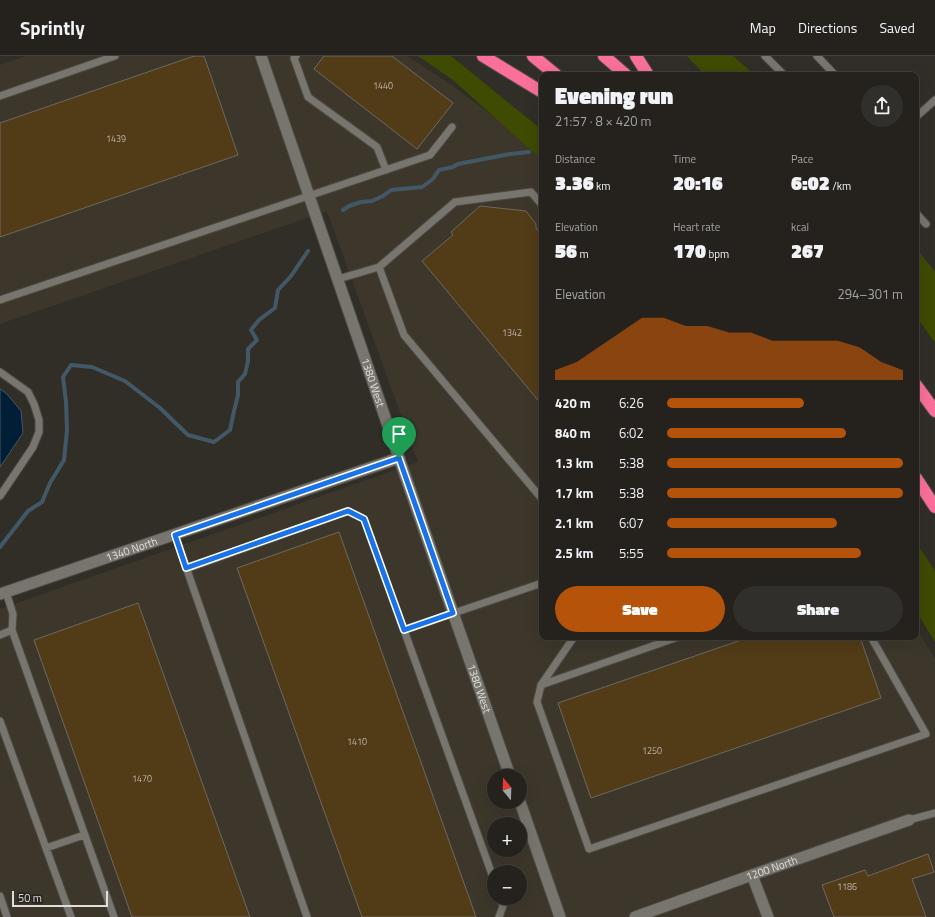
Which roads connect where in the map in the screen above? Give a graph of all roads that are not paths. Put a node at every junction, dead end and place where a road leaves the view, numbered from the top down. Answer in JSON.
{"nodes":[{"id":1,"x":116,"y":56,"type":"edge"},
{"id":2,"x":261,"y":56,"type":"edge"},
{"id":3,"x":296,"y":56,"type":"edge"},
{"id":4,"x":483,"y":56,"type":"edge"},
{"id":5,"x":533,"y":56,"type":"edge"},
{"id":6,"x":604,"y":56,"type":"edge"},
{"id":7,"x":636,"y":56,"type":"edge"},
{"id":8,"x":765,"y":56,"type":"edge"},
{"id":9,"x":817,"y":56,"type":"edge"},
{"id":10,"x":552,"y":72,"type":"edge"},
{"id":11,"x":623,"y":72,"type":"edge"},
{"id":12,"x":646,"y":72,"type":"edge"},
{"id":13,"x":781,"y":72,"type":"edge"},
{"id":14,"x":832,"y":72,"type":"edge"},
{"id":15,"x":539,"y":90,"type":"edge"},
{"id":16,"x":0,"y":96,"type":"edge"},
{"id":17,"x":935,"y":100,"type":"edge"},
{"id":18,"x":919,"y":114,"type":"edge"},
{"id":19,"x":452,"y":127,"type":"dead end"},
{"id":20,"x":386,"y":170,"type":"junction"},
{"id":21,"x":309,"y":196,"type":"junction"},
{"id":22,"x":539,"y":201,"type":"edge"},
{"id":23,"x":919,"y":216,"type":"edge"},
{"id":24,"x":926,"y":224,"type":"dead end"},
{"id":25,"x":378,"y":267,"type":"junction"},
{"id":26,"x":338,"y":279,"type":"junction"},
{"id":27,"x":0,"y":300,"type":"edge"},
{"id":28,"x":0,"y":372,"type":"edge"},
{"id":29,"x":919,"y":389,"type":"edge"},
{"id":30,"x":935,"y":410,"type":"edge"},
{"id":31,"x":399,"y":458,"type":"junction"},
{"id":32,"x":919,"y":483,"type":"edge"},
{"id":33,"x":539,"y":495,"type":"edge"},
{"id":34,"x":0,"y":496,"type":"edge"},
{"id":35,"x":935,"y":507,"type":"edge"},
{"id":36,"x":175,"y":535,"type":"junction"},
{"id":37,"x":186,"y":568,"type":"junction"},
{"id":38,"x":539,"y":584,"type":"edge"},
{"id":39,"x":3,"y":593,"type":"edge"},
{"id":40,"x":453,"y":613,"type":"junction"},
{"id":41,"x":12,"y":630,"type":"junction"},
{"id":42,"x":404,"y":630,"type":"junction"},
{"id":43,"x":0,"y":635,"type":"edge"},
{"id":44,"x":572,"y":640,"type":"edge"},
{"id":45,"x":669,"y":640,"type":"edge"},
{"id":46,"x":873,"y":640,"type":"edge"},
{"id":47,"x":541,"y":685,"type":"junction"},
{"id":48,"x":0,"y":721,"type":"edge"},
{"id":49,"x":508,"y":769,"type":"edge"},
{"id":50,"x":522,"y":809,"type":"edge"},
{"id":51,"x":935,"y":813,"type":"edge"},
{"id":52,"x":909,"y":820,"type":"joint"},
{"id":53,"x":84,"y":835,"type":"junction"},
{"id":54,"x":46,"y":848,"type":"junction"},
{"id":55,"x":489,"y":865,"type":"edge"},
{"id":56,"x":752,"y":874,"type":"junction"},
{"id":57,"x":0,"y":896,"type":"edge"},
{"id":58,"x":503,"y":905,"type":"edge"},
{"id":59,"x":7,"y":917,"type":"edge"},
{"id":60,"x":72,"y":917,"type":"edge"},
{"id":61,"x":114,"y":917,"type":"edge"},
{"id":62,"x":307,"y":917,"type":"edge"},
{"id":63,"x":499,"y":917,"type":"edge"},
{"id":64,"x":560,"y":917,"type":"edge"},
{"id":65,"x":635,"y":917,"type":"edge"},
{"id":66,"x":768,"y":917,"type":"edge"}],
"edges":[{"from":1,"to":16,"type":"lane"},
{"from":2,"to":21,"type":"street","name":"1380 West"},
{"from":3,"to":20,"type":"lane"},
{"from":4,"to":15,"type":"highway"},
{"from":5,"to":10,"type":"highway"},
{"from":6,"to":11,"type":"highway"},
{"from":7,"to":12,"type":"highway"},
{"from":8,"to":13,"type":"lane"},
{"from":9,"to":14,"type":"lane"},
{"from":17,"to":18,"type":"lane"},
{"from":19,"to":20,"type":"lane"},
{"from":20,"to":21,"type":"lane"},
{"from":21,"to":26,"type":"street","name":"1380 West"},
{"from":21,"to":27,"type":"lane"},
{"from":22,"to":25,"type":"lane"},
{"from":23,"to":24,"type":"lane"},
{"from":25,"to":26,"type":"lane"},
{"from":25,"to":33,"type":"lane"},
{"from":26,"to":31,"type":"street","name":"1380 West"},
{"from":28,"to":34,"type":"lane"},
{"from":29,"to":30,"type":"highway"},
{"from":31,"to":36,"type":"street","name":"1340 North"},
{"from":31,"to":40,"type":"street","name":"1380 West"},
{"from":32,"to":35,"type":"highway"},
{"from":36,"to":37,"type":"lane"},
{"from":36,"to":39,"type":"street","name":"1340 North"},
{"from":37,"to":42,"type":"lane"},
{"from":37,"to":62,"type":"lane"},
{"from":38,"to":40,"type":"lane"},
{"from":39,"to":41,"type":"lane"},
{"from":40,"to":42,"type":"lane"},
{"from":40,"to":49,"type":"street","name":"1380 West"},
{"from":41,"to":43,"type":"lane"},
{"from":41,"to":53,"type":"lane"},
{"from":42,"to":55,"type":"lane"},
{"from":44,"to":47,"type":"lane"},
{"from":45,"to":47,"type":"lane"},
{"from":46,"to":47,"type":"lane"},
{"from":48,"to":54,"type":"lane"},
{"from":50,"to":64,"type":"street"},
{"from":51,"to":52,"type":"lane"},
{"from":52,"to":56,"type":"street","name":"1200 North"},
{"from":53,"to":54,"type":"lane"},
{"from":53,"to":61,"type":"lane"},
{"from":54,"to":60,"type":"lane"},
{"from":56,"to":65,"type":"street","name":"1200 North"},
{"from":56,"to":66,"type":"street"},
{"from":57,"to":59,"type":"lane"},
{"from":58,"to":63,"type":"lane"}]}
